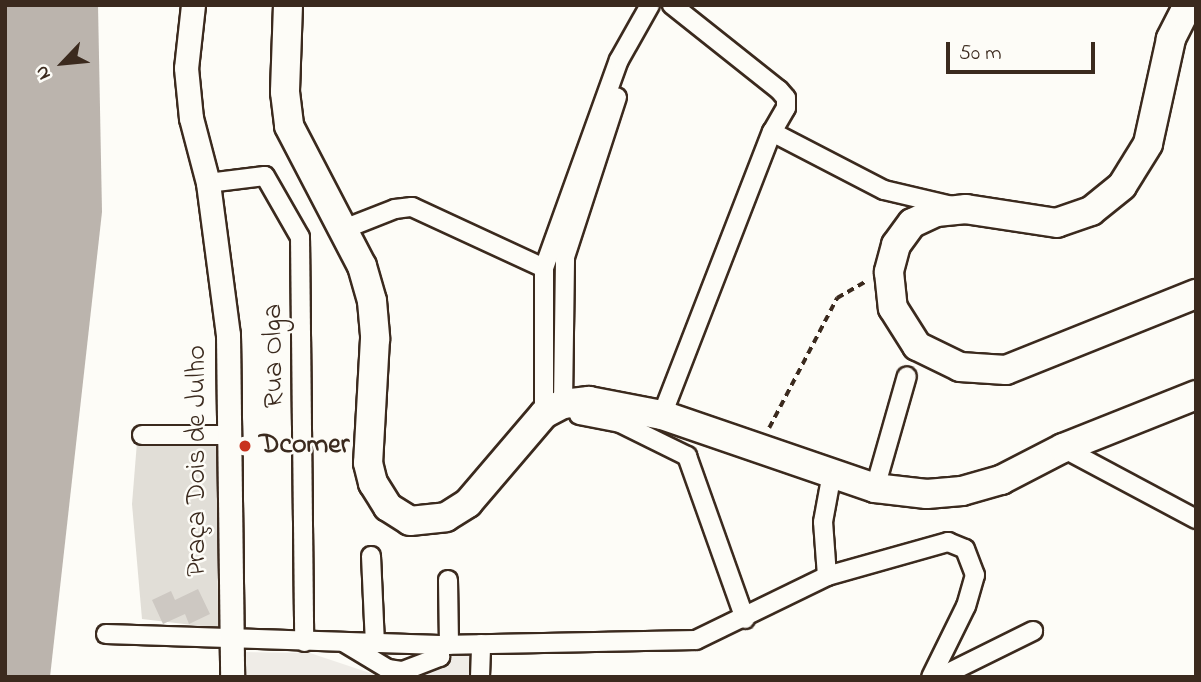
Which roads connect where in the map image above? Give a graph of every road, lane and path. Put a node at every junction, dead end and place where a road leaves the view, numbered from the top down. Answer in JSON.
{"nodes":[{"id":1,"x":193,"y":5,"type":"edge"},
{"id":2,"x":288,"y":5,"type":"edge"},
{"id":3,"x":650,"y":5,"type":"edge"},
{"id":4,"x":672,"y":5,"type":"edge"},
{"id":5,"x":1188,"y":5,"type":"edge"},
{"id":6,"x":617,"y":97,"type":"dead end"},
{"id":7,"x":772,"y":132,"type":"junction"},
{"id":8,"x":208,"y":183,"type":"junction"},
{"id":9,"x":966,"y":209,"type":"junction"},
{"id":10,"x":344,"y":229,"type":"junction"},
{"id":11,"x":544,"y":268,"type":"junction"},
{"id":12,"x":888,"y":272,"type":"junction"},
{"id":13,"x":1196,"y":294,"type":"edge"},
{"id":14,"x":908,"y":376,"type":"dead end"},
{"id":15,"x":1196,"y":395,"type":"edge"},
{"id":16,"x":554,"y":409,"type":"junction"},
{"id":17,"x":662,"y":415,"type":"junction"},
{"id":18,"x":142,"y":435,"type":"dead end"},
{"id":19,"x":228,"y":435,"type":"junction"},
{"id":20,"x":758,"y":448,"type":"junction"},
{"id":21,"x":1063,"y":448,"type":"junction"},
{"id":22,"x":832,"y":472,"type":"junction"},
{"id":23,"x":875,"y":488,"type":"junction"},
{"id":24,"x":1196,"y":519,"type":"edge"},
{"id":25,"x":371,"y":556,"type":"dead end"},
{"id":26,"x":827,"y":576,"type":"junction"},
{"id":27,"x":448,"y":580,"type":"dead end"},
{"id":28,"x":745,"y":619,"type":"junction"},
{"id":29,"x":1033,"y":631,"type":"dead end"},
{"id":30,"x":106,"y":634,"type":"dead end"},
{"id":31,"x":228,"y":641,"type":"junction"},
{"id":32,"x":304,"y":642,"type":"junction"},
{"id":33,"x":345,"y":643,"type":"junction"},
{"id":34,"x":376,"y":644,"type":"junction"},
{"id":35,"x":444,"y":645,"type":"junction"},
{"id":36,"x":481,"y":645,"type":"junction"},
{"id":37,"x":232,"y":677,"type":"edge"},
{"id":38,"x":480,"y":677,"type":"edge"},
{"id":39,"x":931,"y":677,"type":"edge"},
{"id":40,"x":940,"y":677,"type":"edge"}],
"edges":[{"from":1,"to":8,"type":"street","name":"Praça Dois de Julho"},
{"from":2,"to":10,"type":"main road"},
{"from":3,"to":11,"type":"street"},
{"from":4,"to":7,"type":"street"},
{"from":5,"to":9,"type":"main road"},
{"from":6,"to":16,"type":"street"},
{"from":7,"to":9,"type":"street"},
{"from":7,"to":17,"type":"street"},
{"from":8,"to":19,"type":"street","name":"Praça Dois de Julho"},
{"from":8,"to":32,"type":"street","name":"Rua Olga"},
{"from":9,"to":12,"type":"main road"},
{"from":10,"to":11,"type":"street"},
{"from":10,"to":16,"type":"main road"},
{"from":11,"to":16,"type":"street"},
{"from":12,"to":13,"type":"main road"},
{"from":12,"to":20,"type":"path"},
{"from":14,"to":23,"type":"street"},
{"from":15,"to":21,"type":"main road"},
{"from":16,"to":17,"type":"main road"},
{"from":16,"to":28,"type":"street"},
{"from":17,"to":20,"type":"main road"},
{"from":18,"to":19,"type":"street"},
{"from":19,"to":31,"type":"street","name":"Praça Dois de Julho"},
{"from":20,"to":22,"type":"main road"},
{"from":21,"to":23,"type":"main road"},
{"from":21,"to":24,"type":"street"},
{"from":22,"to":23,"type":"main road"},
{"from":22,"to":26,"type":"street"},
{"from":25,"to":34,"type":"street"},
{"from":26,"to":28,"type":"street"},
{"from":26,"to":39,"type":"street"},
{"from":27,"to":35,"type":"street"},
{"from":28,"to":36,"type":"street"},
{"from":29,"to":40,"type":"street"},
{"from":30,"to":31,"type":"street"},
{"from":31,"to":32,"type":"street"},
{"from":31,"to":37,"type":"street","name":"Praça Dois de Julho"},
{"from":32,"to":33,"type":"street"},
{"from":33,"to":34,"type":"street"},
{"from":33,"to":35,"type":"street"},
{"from":34,"to":35,"type":"street"},
{"from":35,"to":36,"type":"street"},
{"from":36,"to":38,"type":"street"}]}
